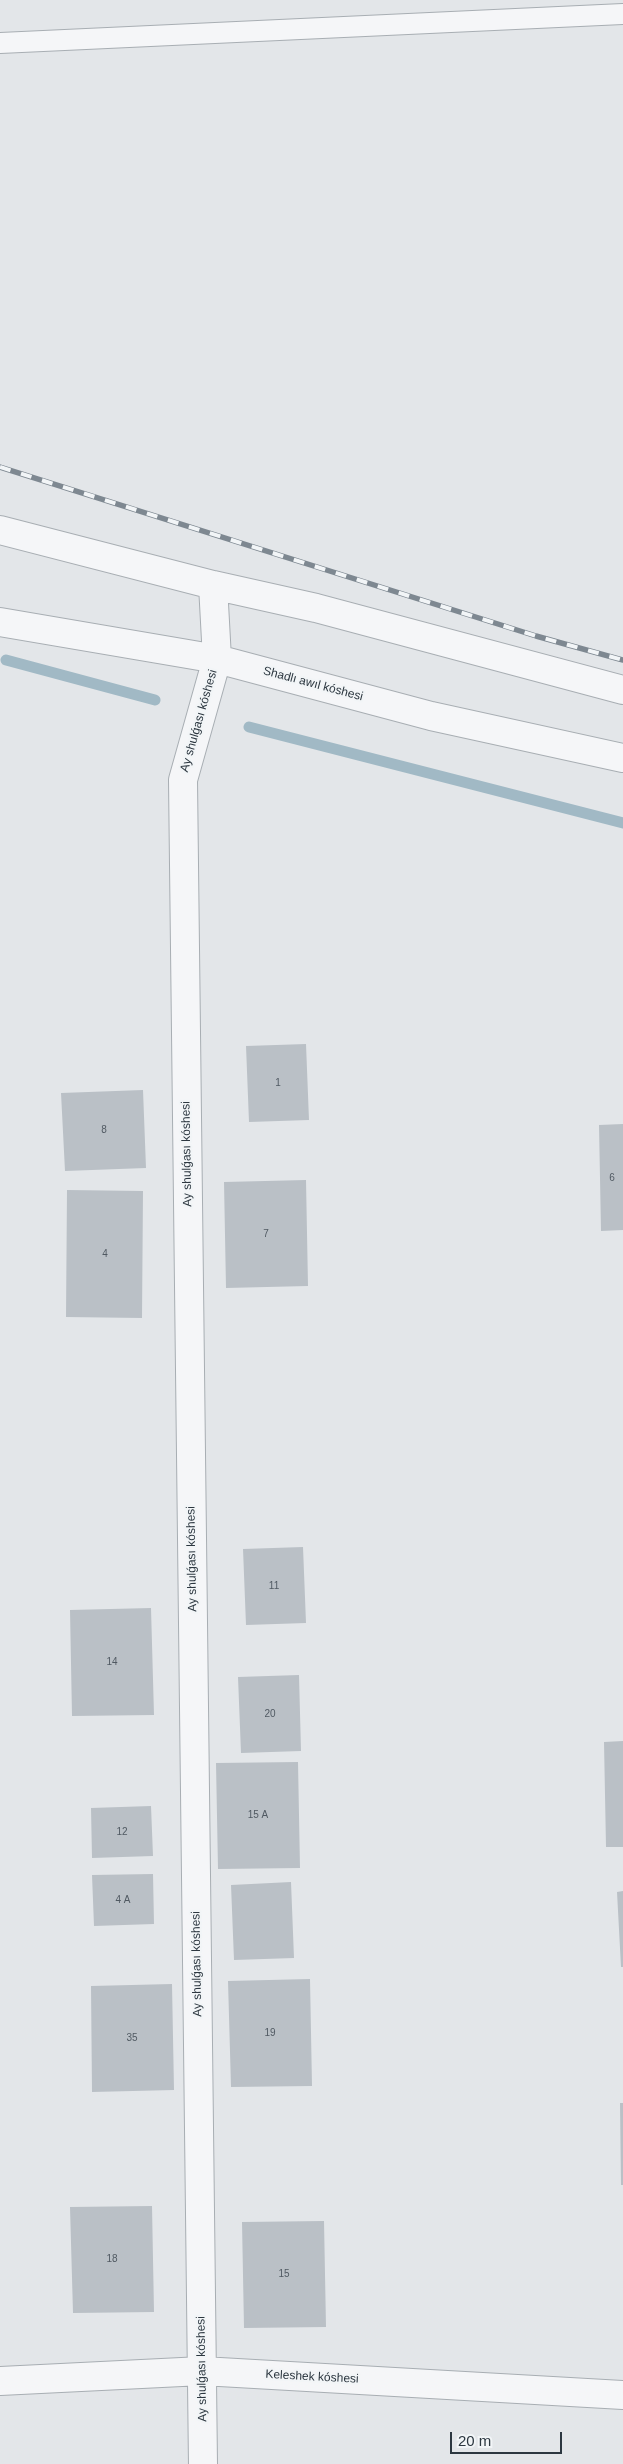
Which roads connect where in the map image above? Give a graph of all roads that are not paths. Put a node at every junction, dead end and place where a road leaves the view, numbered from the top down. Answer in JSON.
{"nodes":[{"id":1,"x":623,"y":14,"type":"edge"},
{"id":2,"x":0,"y":43,"type":"edge"},
{"id":3,"x":0,"y":530,"type":"edge"},
{"id":4,"x":213,"y":585,"type":"junction"},
{"id":5,"x":0,"y":622,"type":"edge"},
{"id":6,"x":217,"y":659,"type":"junction"},
{"id":7,"x":623,"y":690,"type":"edge"},
{"id":8,"x":623,"y":758,"type":"edge"},
{"id":9,"x":202,"y":2371,"type":"junction"},
{"id":10,"x":0,"y":2381,"type":"edge"},
{"id":11,"x":623,"y":2395,"type":"edge"},
{"id":12,"x":203,"y":2464,"type":"edge"}],
"edges":[{"from":1,"to":2,"type":"lane"},
{"from":3,"to":4,"type":"street"},
{"from":4,"to":6,"type":"street","name":"Ay shulǵası kóshesi"},
{"from":4,"to":7,"type":"street"},
{"from":5,"to":6,"type":"street","name":"Shadlı awıl kóshesi"},
{"from":6,"to":8,"type":"street","name":"Shadlı awıl kóshesi"},
{"from":6,"to":9,"type":"street","name":"Ay shulǵası kóshesi"},
{"from":9,"to":10,"type":"street","name":"Keleshek kóshesi"},
{"from":9,"to":11,"type":"street","name":"Keleshek kóshesi"},
{"from":9,"to":12,"type":"street","name":"Ay shulǵası kóshesi"}]}
